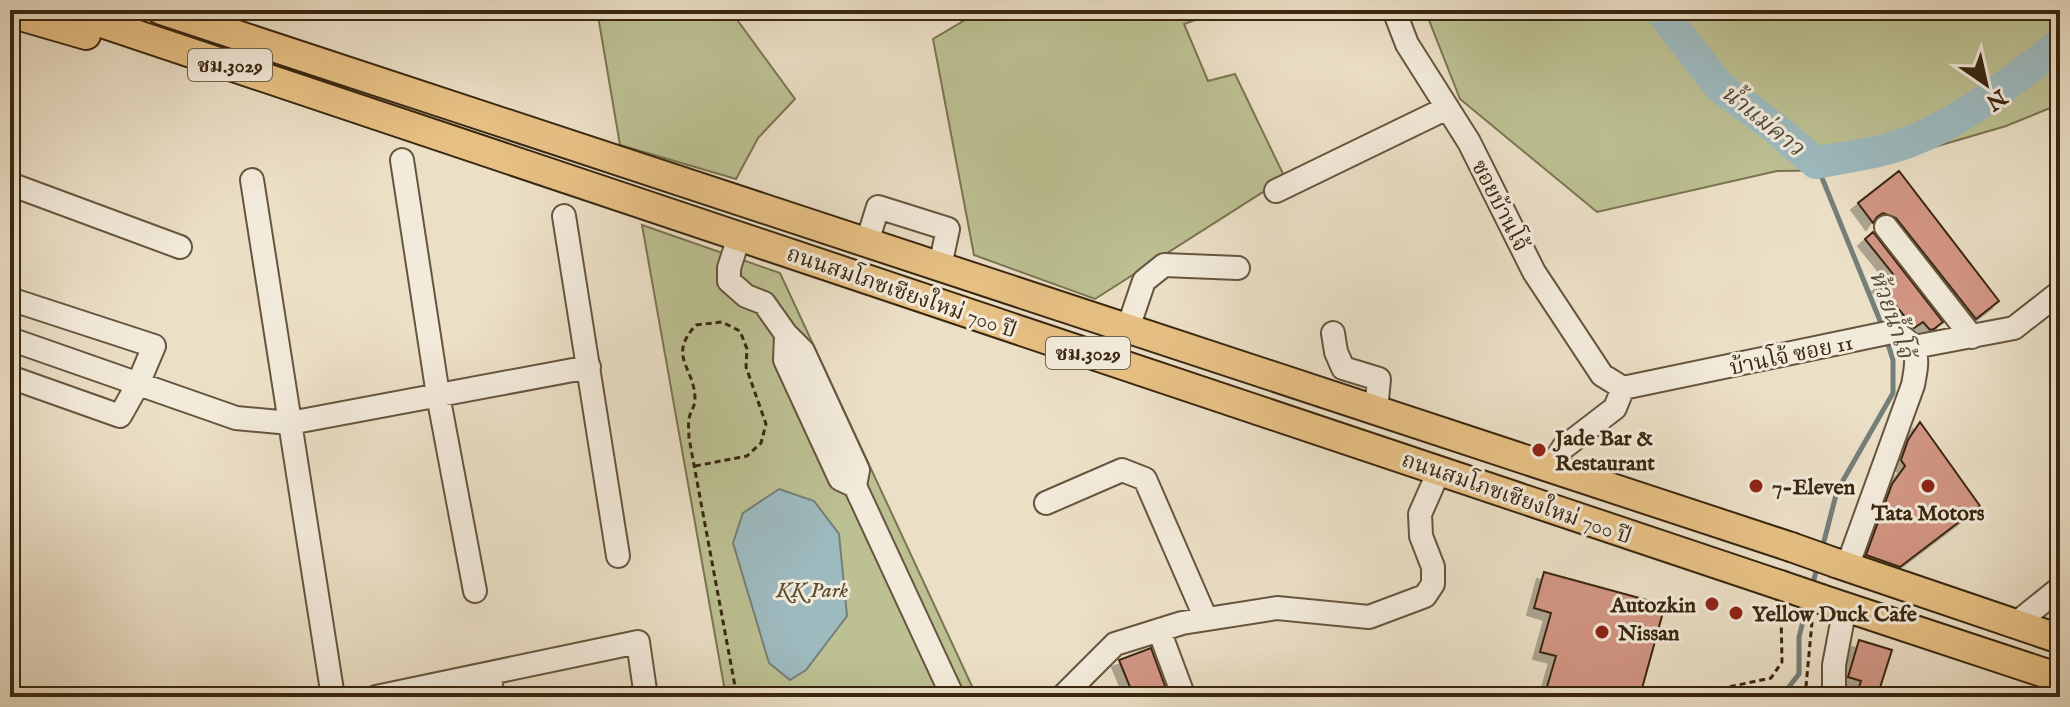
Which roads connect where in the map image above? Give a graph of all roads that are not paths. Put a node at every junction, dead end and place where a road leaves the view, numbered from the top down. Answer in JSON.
{"nodes":[{"id":1,"x":63,"y":10,"type":"edge"},
{"id":2,"x":1394,"y":10,"type":"edge"},
{"id":3,"x":10,"y":13,"type":"edge"},
{"id":4,"x":172,"y":13,"type":"edge"},
{"id":5,"x":178,"y":48,"type":"junction"},
{"id":6,"x":1445,"y":109,"type":"junction"},
{"id":7,"x":402,"y":160,"type":"dead end"},
{"id":8,"x":252,"y":180,"type":"dead end"},
{"id":9,"x":10,"y":184,"type":"edge"},
{"id":10,"x":1276,"y":191,"type":"dead end"},
{"id":11,"x":564,"y":216,"type":"dead end"},
{"id":12,"x":1886,"y":227,"type":"dead end"},
{"id":13,"x":739,"y":237,"type":"junction"},
{"id":14,"x":867,"y":242,"type":"junction"},
{"id":15,"x":180,"y":247,"type":"dead end"},
{"id":16,"x":940,"y":266,"type":"junction"},
{"id":17,"x":1238,"y":268,"type":"dead end"},
{"id":18,"x":2060,"y":292,"type":"edge"},
{"id":19,"x":10,"y":299,"type":"edge"},
{"id":20,"x":1128,"y":328,"type":"junction"},
{"id":21,"x":1333,"y":333,"type":"dead end"},
{"id":22,"x":1972,"y":337,"type":"junction"},
{"id":23,"x":10,"y":339,"type":"edge"},
{"id":24,"x":1914,"y":347,"type":"junction"},
{"id":25,"x":589,"y":367,"type":"junction"},
{"id":26,"x":10,"y":377,"type":"edge"},
{"id":27,"x":138,"y":384,"type":"junction"},
{"id":28,"x":1623,"y":388,"type":"junction"},
{"id":29,"x":438,"y":395,"type":"junction"},
{"id":30,"x":1376,"y":410,"type":"junction"},
{"id":31,"x":290,"y":423,"type":"junction"},
{"id":32,"x":1550,"y":468,"type":"junction"},
{"id":33,"x":1439,"y":471,"type":"junction"},
{"id":34,"x":1046,"y":503,"type":"dead end"},
{"id":35,"x":618,"y":556,"type":"dead end"},
{"id":36,"x":1841,"y":565,"type":"junction"},
{"id":37,"x":2060,"y":588,"type":"edge"},
{"id":38,"x":475,"y":591,"type":"dead end"},
{"id":39,"x":1833,"y":603,"type":"junction"},
{"id":40,"x":1206,"y":619,"type":"junction"},
{"id":41,"x":2014,"y":625,"type":"junction"},
{"id":42,"x":1159,"y":630,"type":"junction"},
{"id":43,"x":2060,"y":639,"type":"edge"},
{"id":44,"x":489,"y":674,"type":"junction"},
{"id":45,"x":2060,"y":678,"type":"edge"},
{"id":46,"x":333,"y":697,"type":"edge"},
{"id":47,"x":376,"y":697,"type":"edge"},
{"id":48,"x":493,"y":697,"type":"edge"},
{"id":49,"x":646,"y":697,"type":"edge"},
{"id":50,"x":953,"y":697,"type":"edge"},
{"id":51,"x":1062,"y":697,"type":"edge"},
{"id":52,"x":1184,"y":697,"type":"edge"},
{"id":53,"x":1834,"y":697,"type":"edge"}],
"edges":[{"from":1,"to":5,"type":"main road","name":"ถนนสมโภชเชียงใหม่ 700 ปี","number":"ชม.3029"},
{"from":2,"to":6,"type":"street","name":"ซอยบ้านโจ้"},
{"from":3,"to":5,"type":"main road","number":"ชม.3029"},
{"from":4,"to":14,"type":"main road","name":"ถนนสมโภชเชียงใหม่ 700 ปี","number":"ชม.3029"},
{"from":5,"to":13,"type":"main road","name":"ถนนสมโภชเชียงใหม่ 700 ปี","number":"ชม.3029"},
{"from":6,"to":10,"type":"street"},
{"from":6,"to":28,"type":"street","name":"ซอยบ้านโจ้"},
{"from":7,"to":29,"type":"street"},
{"from":8,"to":31,"type":"street"},
{"from":9,"to":15,"type":"street"},
{"from":11,"to":25,"type":"street"},
{"from":12,"to":22,"type":"street"},
{"from":13,"to":33,"type":"main road","name":"ถนนสมโภชเชียงใหม่ 700 ปี","number":"ชม.3029"},
{"from":13,"to":50,"type":"street"},
{"from":14,"to":16,"type":"main road","name":"ถนนสมโภชเชียงใหม่ 700 ปี","number":"ชม.3029"},
{"from":14,"to":16,"type":"street"},
{"from":16,"to":20,"type":"main road","name":"ถนนสมโภชเชียงใหม่ 700 ปี","number":"ชม.3029"},
{"from":17,"to":20,"type":"street"},
{"from":18,"to":22,"type":"street"},
{"from":19,"to":27,"type":"street"},
{"from":20,"to":30,"type":"main road","name":"ถนนสมโภชเชียงใหม่ 700 ปี","number":"ชม.3029"},
{"from":21,"to":30,"type":"street"},
{"from":22,"to":24,"type":"street"},
{"from":23,"to":27,"type":"street"},
{"from":24,"to":28,"type":"street","name":"บ้านโจ้ ซอย 11"},
{"from":24,"to":36,"type":"street"},
{"from":25,"to":29,"type":"street"},
{"from":25,"to":35,"type":"street"},
{"from":26,"to":27,"type":"street"},
{"from":27,"to":31,"type":"street"},
{"from":28,"to":32,"type":"street"},
{"from":29,"to":31,"type":"street"},
{"from":29,"to":38,"type":"street"},
{"from":30,"to":32,"type":"main road","name":"ถนนสมโภชเชียงใหม่ 700 ปี","number":"ชม.3029"},
{"from":31,"to":46,"type":"street"},
{"from":32,"to":36,"type":"main road","name":"ถนนสมโภชเชียงใหม่ 700 ปี","number":"ชม.3029","bridge":true},
{"from":33,"to":39,"type":"main road","name":"ถนนสมโภชเชียงใหม่ 700 ปี","number":"ชม.3029","bridge":true},
{"from":33,"to":40,"type":"street"},
{"from":34,"to":40,"type":"street"},
{"from":36,"to":41,"type":"main road","name":"ถนนสมโภชเชียงใหม่ 700 ปี","number":"ชม.3029"},
{"from":37,"to":41,"type":"street"},
{"from":39,"to":45,"type":"main road","name":"ถนนสมโภชเชียงใหม่ 700 ปี","number":"ชม.3029"},
{"from":39,"to":53,"type":"street"},
{"from":40,"to":42,"type":"street"},
{"from":41,"to":43,"type":"main road","name":"ถนนสมโภชเชียงใหม่ 700 ปี","number":"ชม.3029"},
{"from":42,"to":51,"type":"street"},
{"from":42,"to":52,"type":"street"},
{"from":44,"to":47,"type":"street"},
{"from":44,"to":48,"type":"street"},
{"from":44,"to":49,"type":"street"}]}
